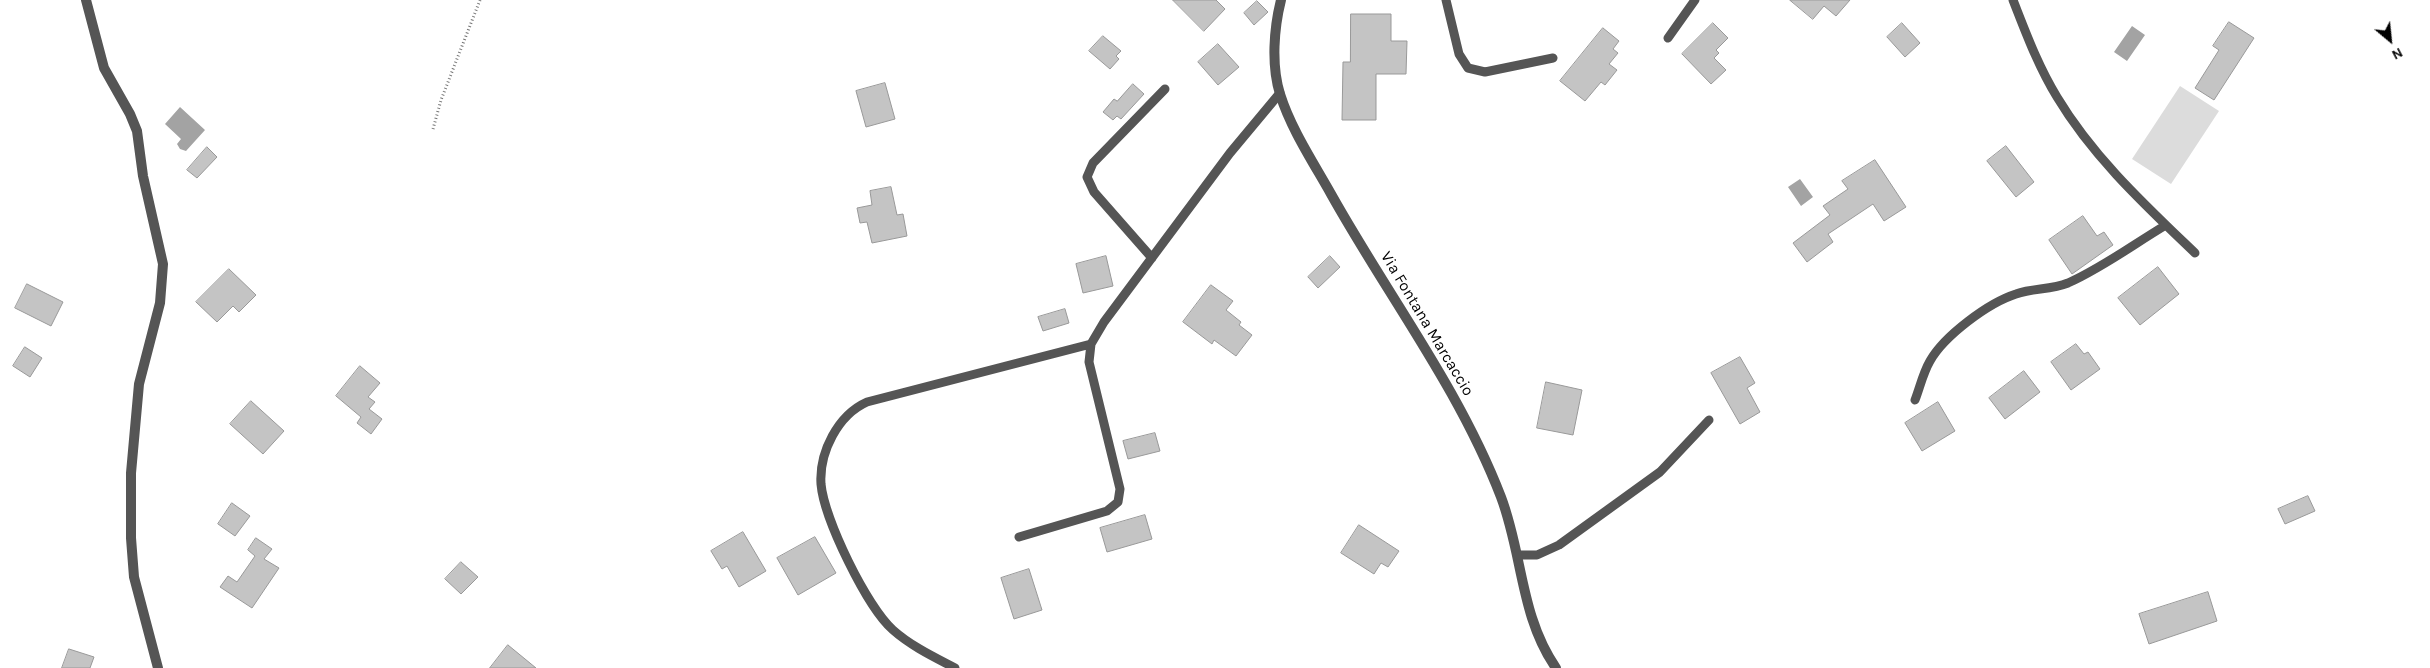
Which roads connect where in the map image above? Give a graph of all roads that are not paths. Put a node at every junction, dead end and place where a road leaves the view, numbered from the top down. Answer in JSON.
{"nodes":[{"id":1,"x":86,"y":0,"type":"edge"},
{"id":2,"x":1281,"y":0,"type":"edge"},
{"id":3,"x":1446,"y":0,"type":"edge"},
{"id":4,"x":1695,"y":0,"type":"edge"},
{"id":5,"x":2013,"y":0,"type":"edge"},
{"id":6,"x":1668,"y":38,"type":"dead end"},
{"id":7,"x":1553,"y":58,"type":"dead end"},
{"id":8,"x":1165,"y":89,"type":"dead end"},
{"id":9,"x":1280,"y":93,"type":"junction"},
{"id":10,"x":2166,"y":225,"type":"junction"},
{"id":11,"x":2195,"y":253,"type":"dead end"},
{"id":12,"x":1152,"y":258,"type":"junction"},
{"id":13,"x":1091,"y":344,"type":"junction"},
{"id":14,"x":1915,"y":400,"type":"dead end"},
{"id":15,"x":1709,"y":420,"type":"dead end"},
{"id":16,"x":1019,"y":537,"type":"dead end"},
{"id":17,"x":1518,"y":555,"type":"junction"},
{"id":18,"x":158,"y":668,"type":"edge"},
{"id":19,"x":955,"y":668,"type":"edge"},
{"id":20,"x":1556,"y":668,"type":"edge"}],
"edges":[{"from":1,"to":18,"type":"street"},
{"from":2,"to":9,"type":"street","name":"Via Fontana Marcaccio"},
{"from":3,"to":7,"type":"lane"},
{"from":4,"to":6,"type":"lane"},
{"from":5,"to":10,"type":"lane"},
{"from":8,"to":12,"type":"lane"},
{"from":9,"to":12,"type":"lane"},
{"from":9,"to":17,"type":"street","name":"Via Fontana Marcaccio"},
{"from":10,"to":11,"type":"lane"},
{"from":10,"to":14,"type":"lane"},
{"from":12,"to":13,"type":"lane"},
{"from":13,"to":16,"type":"lane"},
{"from":13,"to":19,"type":"lane"},
{"from":15,"to":17,"type":"lane"},
{"from":17,"to":20,"type":"street","name":"Via Fontana Marcaccio"}]}
